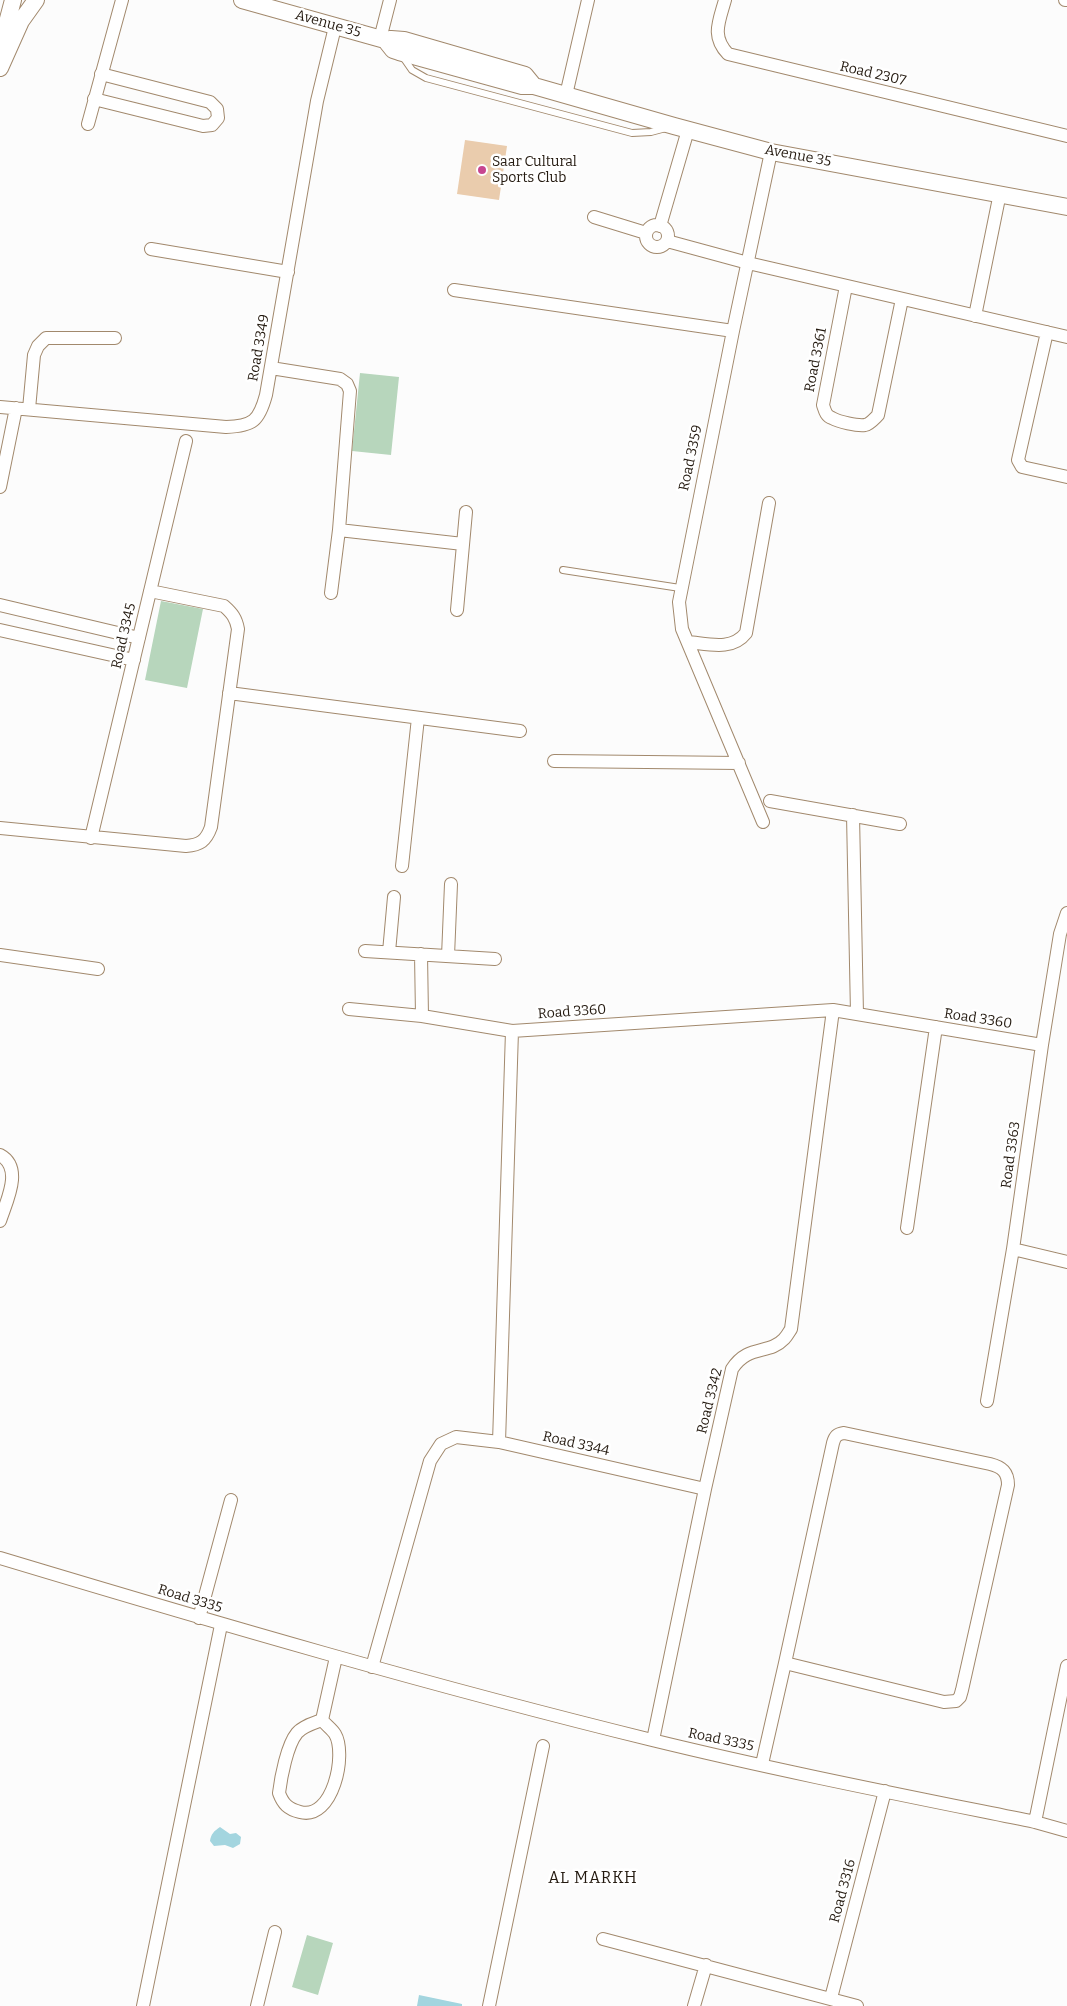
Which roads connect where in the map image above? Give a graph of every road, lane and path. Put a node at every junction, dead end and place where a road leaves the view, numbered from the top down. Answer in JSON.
{"nodes":[{"id":1,"x":14,"y":0,"type":"edge"},
{"id":2,"x":36,"y":0,"type":"edge"},
{"id":3,"x":122,"y":0,"type":"edge"},
{"id":4,"x":242,"y":0,"type":"edge"},
{"id":5,"x":390,"y":0,"type":"edge"},
{"id":6,"x":588,"y":0,"type":"edge"},
{"id":7,"x":724,"y":0,"type":"edge"},
{"id":8,"x":335,"y":26,"type":"junction"},
{"id":9,"x":382,"y":39,"type":"junction"},
{"id":10,"x":0,"y":49,"type":"edge"},
{"id":11,"x":399,"y":52,"type":"junction"},
{"id":12,"x":0,"y":68,"type":"edge"},
{"id":13,"x":101,"y":74,"type":"junction"},
{"id":14,"x":534,"y":86,"type":"junction"},
{"id":15,"x":566,"y":94,"type":"junction"},
{"id":16,"x":94,"y":99,"type":"junction"},
{"id":17,"x":88,"y":124,"type":"dead end"},
{"id":18,"x":681,"y":128,"type":"junction"},
{"id":19,"x":1067,"y":136,"type":"edge"},
{"id":20,"x":771,"y":152,"type":"junction"},
{"id":21,"x":1000,"y":193,"type":"junction"},
{"id":22,"x":1067,"y":207,"type":"edge"},
{"id":23,"x":594,"y":217,"type":"dead end"},
{"id":24,"x":660,"y":226,"type":"junction"},
{"id":25,"x":646,"y":234,"type":"junction"},
{"id":26,"x":667,"y":241,"type":"junction"},
{"id":27,"x":151,"y":249,"type":"dead end"},
{"id":28,"x":748,"y":263,"type":"junction"},
{"id":29,"x":288,"y":272,"type":"junction"},
{"id":30,"x":846,"y":286,"type":"junction"},
{"id":31,"x":454,"y":290,"type":"dead end"},
{"id":32,"x":902,"y":299,"type":"junction"},
{"id":33,"x":975,"y":316,"type":"junction"},
{"id":34,"x":733,"y":331,"type":"junction"},
{"id":35,"x":1047,"y":332,"type":"junction"},
{"id":36,"x":1067,"y":337,"type":"edge"},
{"id":37,"x":115,"y":338,"type":"dead end"},
{"id":38,"x":271,"y":368,"type":"junction"},
{"id":39,"x":0,"y":407,"type":"edge"},
{"id":40,"x":23,"y":409,"type":"junction"},
{"id":41,"x":186,"y":441,"type":"dead end"},
{"id":42,"x":1067,"y":477,"type":"edge"},
{"id":43,"x":0,"y":487,"type":"edge"},
{"id":44,"x":769,"y":503,"type":"dead end"},
{"id":45,"x":466,"y":512,"type":"dead end"},
{"id":46,"x":339,"y":530,"type":"junction"},
{"id":47,"x":463,"y":544,"type":"junction"},
{"id":48,"x":563,"y":570,"type":"dead end"},
{"id":49,"x":680,"y":588,"type":"junction"},
{"id":50,"x":150,"y":591,"type":"junction"},
{"id":51,"x":331,"y":593,"type":"dead end"},
{"id":52,"x":0,"y":605,"type":"edge"},
{"id":53,"x":457,"y":610,"type":"dead end"},
{"id":54,"x":0,"y":630,"type":"edge"},
{"id":55,"x":139,"y":638,"type":"junction"},
{"id":56,"x":688,"y":642,"type":"junction"},
{"id":57,"x":134,"y":660,"type":"junction"},
{"id":58,"x":229,"y":693,"type":"junction"},
{"id":59,"x":418,"y":718,"type":"junction"},
{"id":60,"x":520,"y":731,"type":"dead end"},
{"id":61,"x":554,"y":761,"type":"dead end"},
{"id":62,"x":739,"y":763,"type":"junction"},
{"id":63,"x":770,"y":801,"type":"dead end"},
{"id":64,"x":853,"y":815,"type":"junction"},
{"id":65,"x":762,"y":822,"type":"dead end"},
{"id":66,"x":900,"y":824,"type":"dead end"},
{"id":67,"x":0,"y":828,"type":"edge"},
{"id":68,"x":91,"y":838,"type":"junction"},
{"id":69,"x":402,"y":866,"type":"dead end"},
{"id":70,"x":451,"y":884,"type":"dead end"},
{"id":71,"x":394,"y":897,"type":"dead end"},
{"id":72,"x":1067,"y":912,"type":"edge"},
{"id":73,"x":365,"y":951,"type":"dead end"},
{"id":74,"x":390,"y":952,"type":"junction"},
{"id":75,"x":420,"y":954,"type":"junction"},
{"id":76,"x":0,"y":955,"type":"edge"},
{"id":77,"x":448,"y":956,"type":"junction"},
{"id":78,"x":495,"y":959,"type":"dead end"},
{"id":79,"x":98,"y":969,"type":"dead end"},
{"id":80,"x":349,"y":1009,"type":"dead end"},
{"id":81,"x":833,"y":1010,"type":"junction"},
{"id":82,"x":857,"y":1014,"type":"junction"},
{"id":83,"x":422,"y":1016,"type":"junction"},
{"id":84,"x":936,"y":1027,"type":"junction"},
{"id":85,"x":512,"y":1031,"type":"junction"},
{"id":86,"x":1042,"y":1044,"type":"junction"},
{"id":87,"x":0,"y":1155,"type":"edge"},
{"id":88,"x":0,"y":1221,"type":"edge"},
{"id":89,"x":907,"y":1228,"type":"dead end"},
{"id":90,"x":1013,"y":1249,"type":"junction"},
{"id":91,"x":1067,"y":1262,"type":"edge"},
{"id":92,"x":987,"y":1401,"type":"dead end"},
{"id":93,"x":499,"y":1442,"type":"junction"},
{"id":94,"x":705,"y":1489,"type":"junction"},
{"id":95,"x":231,"y":1500,"type":"dead end"},
{"id":96,"x":0,"y":1558,"type":"edge"},
{"id":97,"x":199,"y":1618,"type":"junction"},
{"id":98,"x":221,"y":1624,"type":"junction"},
{"id":99,"x":336,"y":1657,"type":"junction"},
{"id":100,"x":785,"y":1663,"type":"junction"},
{"id":101,"x":1067,"y":1666,"type":"edge"},
{"id":102,"x":372,"y":1667,"type":"junction"},
{"id":103,"x":322,"y":1720,"type":"junction"},
{"id":104,"x":653,"y":1740,"type":"junction"},
{"id":105,"x":544,"y":1746,"type":"dead end"},
{"id":106,"x":762,"y":1764,"type":"junction"},
{"id":107,"x":885,"y":1791,"type":"junction"},
{"id":108,"x":1035,"y":1822,"type":"junction"},
{"id":109,"x":1067,"y":1831,"type":"edge"},
{"id":110,"x":275,"y":1932,"type":"dead end"},
{"id":111,"x":603,"y":1939,"type":"dead end"},
{"id":112,"x":706,"y":1965,"type":"junction"},
{"id":113,"x":831,"y":1998,"type":"junction"},
{"id":114,"x":143,"y":2006,"type":"edge"},
{"id":115,"x":257,"y":2006,"type":"edge"},
{"id":116,"x":489,"y":2006,"type":"edge"},
{"id":117,"x":694,"y":2006,"type":"edge"},
{"id":118,"x":856,"y":2006,"type":"edge"}],
"edges":[{"from":1,"to":10,"type":"street"},
{"from":2,"to":12,"type":"street"},
{"from":3,"to":13,"type":"street"},
{"from":4,"to":8,"type":"street","name":"Avenue 35"},
{"from":5,"to":9,"type":"street"},
{"from":6,"to":15,"type":"street"},
{"from":7,"to":19,"type":"street","name":"Road 2307"},
{"from":8,"to":9,"type":"street","name":"Avenue 35"},
{"from":8,"to":29,"type":"street","name":"Road 3349"},
{"from":9,"to":11,"type":"street","name":"Avenue 35"},
{"from":9,"to":14,"type":"street","name":"Avenue 35"},
{"from":11,"to":14,"type":"street","name":"Avenue 35"},
{"from":11,"to":18,"type":"lane"},
{"from":13,"to":16,"type":"street"},
{"from":13,"to":16,"type":"street"},
{"from":14,"to":15,"type":"street","name":"Avenue 35"},
{"from":15,"to":18,"type":"street","name":"Avenue 35"},
{"from":16,"to":17,"type":"street"},
{"from":18,"to":20,"type":"street","name":"Avenue 35"},
{"from":18,"to":24,"type":"street"},
{"from":20,"to":21,"type":"street","name":"Avenue 35"},
{"from":20,"to":28,"type":"street","name":"Road 3359"},
{"from":21,"to":22,"type":"street","name":"Avenue 35"},
{"from":21,"to":33,"type":"street"},
{"from":23,"to":25,"type":"street"},
{"from":24,"to":25,"type":"street"},
{"from":24,"to":26,"type":"street"},
{"from":25,"to":26,"type":"street"},
{"from":26,"to":28,"type":"street"},
{"from":27,"to":29,"type":"street"},
{"from":28,"to":30,"type":"street"},
{"from":28,"to":34,"type":"street","name":"Road 3359"},
{"from":29,"to":38,"type":"street","name":"Road 3349"},
{"from":30,"to":32,"type":"street"},
{"from":30,"to":32,"type":"street","name":"Road 3361"},
{"from":31,"to":34,"type":"street"},
{"from":32,"to":33,"type":"street"},
{"from":33,"to":35,"type":"street"},
{"from":34,"to":49,"type":"street","name":"Road 3359"},
{"from":35,"to":36,"type":"street"},
{"from":35,"to":42,"type":"street"},
{"from":37,"to":40,"type":"street"},
{"from":38,"to":40,"type":"street","name":"Road 3349"},
{"from":38,"to":46,"type":"street"},
{"from":39,"to":40,"type":"street","name":"Road 3349"},
{"from":40,"to":43,"type":"street"},
{"from":41,"to":50,"type":"street","name":"Road 3345"},
{"from":44,"to":56,"type":"street"},
{"from":45,"to":47,"type":"street"},
{"from":46,"to":47,"type":"street"},
{"from":46,"to":51,"type":"street"},
{"from":47,"to":53,"type":"street"},
{"from":48,"to":49,"type":"lane"},
{"from":49,"to":56,"type":"street","name":"Road 3359"},
{"from":50,"to":55,"type":"street","name":"Road 3345"},
{"from":50,"to":58,"type":"street"},
{"from":52,"to":55,"type":"street"},
{"from":54,"to":57,"type":"street"},
{"from":55,"to":57,"type":"street","name":"Road 3345"},
{"from":56,"to":62,"type":"street","name":"Road 3359"},
{"from":57,"to":68,"type":"street","name":"Road 3345"},
{"from":58,"to":59,"type":"street"},
{"from":58,"to":68,"type":"street"},
{"from":59,"to":60,"type":"street"},
{"from":59,"to":69,"type":"street"},
{"from":61,"to":62,"type":"street"},
{"from":62,"to":65,"type":"street","name":"Road 3359"},
{"from":63,"to":64,"type":"street"},
{"from":64,"to":66,"type":"street"},
{"from":64,"to":82,"type":"street"},
{"from":67,"to":68,"type":"street"},
{"from":70,"to":77,"type":"street"},
{"from":71,"to":74,"type":"street"},
{"from":72,"to":86,"type":"street","name":"Road 3363"},
{"from":73,"to":74,"type":"street"},
{"from":74,"to":75,"type":"street"},
{"from":75,"to":77,"type":"street"},
{"from":75,"to":83,"type":"street"},
{"from":76,"to":79,"type":"street"},
{"from":77,"to":78,"type":"street"},
{"from":80,"to":83,"type":"street","name":"Road 3360"},
{"from":81,"to":82,"type":"street","name":"Road 3360"},
{"from":81,"to":85,"type":"street","name":"Road 3360"},
{"from":81,"to":94,"type":"street","name":"Road 3342"},
{"from":82,"to":84,"type":"street","name":"Road 3360"},
{"from":83,"to":85,"type":"street","name":"Road 3360"},
{"from":84,"to":86,"type":"street","name":"Road 3360"},
{"from":84,"to":89,"type":"street"},
{"from":85,"to":93,"type":"street"},
{"from":86,"to":90,"type":"street","name":"Road 3363"},
{"from":87,"to":88,"type":"street"},
{"from":90,"to":91,"type":"street"},
{"from":90,"to":92,"type":"street","name":"Road 3363"},
{"from":93,"to":94,"type":"street","name":"Road 3344"},
{"from":93,"to":102,"type":"street","name":"Road 3344"},
{"from":94,"to":104,"type":"street","name":"Road 3342"},
{"from":95,"to":97,"type":"street"},
{"from":96,"to":97,"type":"street","name":"Road 3335"},
{"from":97,"to":98,"type":"street","name":"Road 3335"},
{"from":98,"to":99,"type":"street","name":"Road 3335"},
{"from":98,"to":114,"type":"street"},
{"from":99,"to":102,"type":"street","name":"Road 3335"},
{"from":99,"to":103,"type":"street"},
{"from":100,"to":100,"type":"street"},
{"from":100,"to":106,"type":"street"},
{"from":101,"to":108,"type":"street"},
{"from":102,"to":104,"type":"street","name":"Road 3335"},
{"from":103,"to":103,"type":"street"},
{"from":104,"to":106,"type":"street","name":"Road 3335"},
{"from":105,"to":116,"type":"street"},
{"from":106,"to":107,"type":"street","name":"Road 3335"},
{"from":107,"to":108,"type":"street","name":"Road 3335"},
{"from":107,"to":113,"type":"street","name":"Road 3316"},
{"from":108,"to":109,"type":"street","name":"Road 3335"},
{"from":110,"to":115,"type":"street"},
{"from":111,"to":112,"type":"street"},
{"from":112,"to":113,"type":"street"},
{"from":112,"to":117,"type":"street"},
{"from":113,"to":118,"type":"street"}]}
